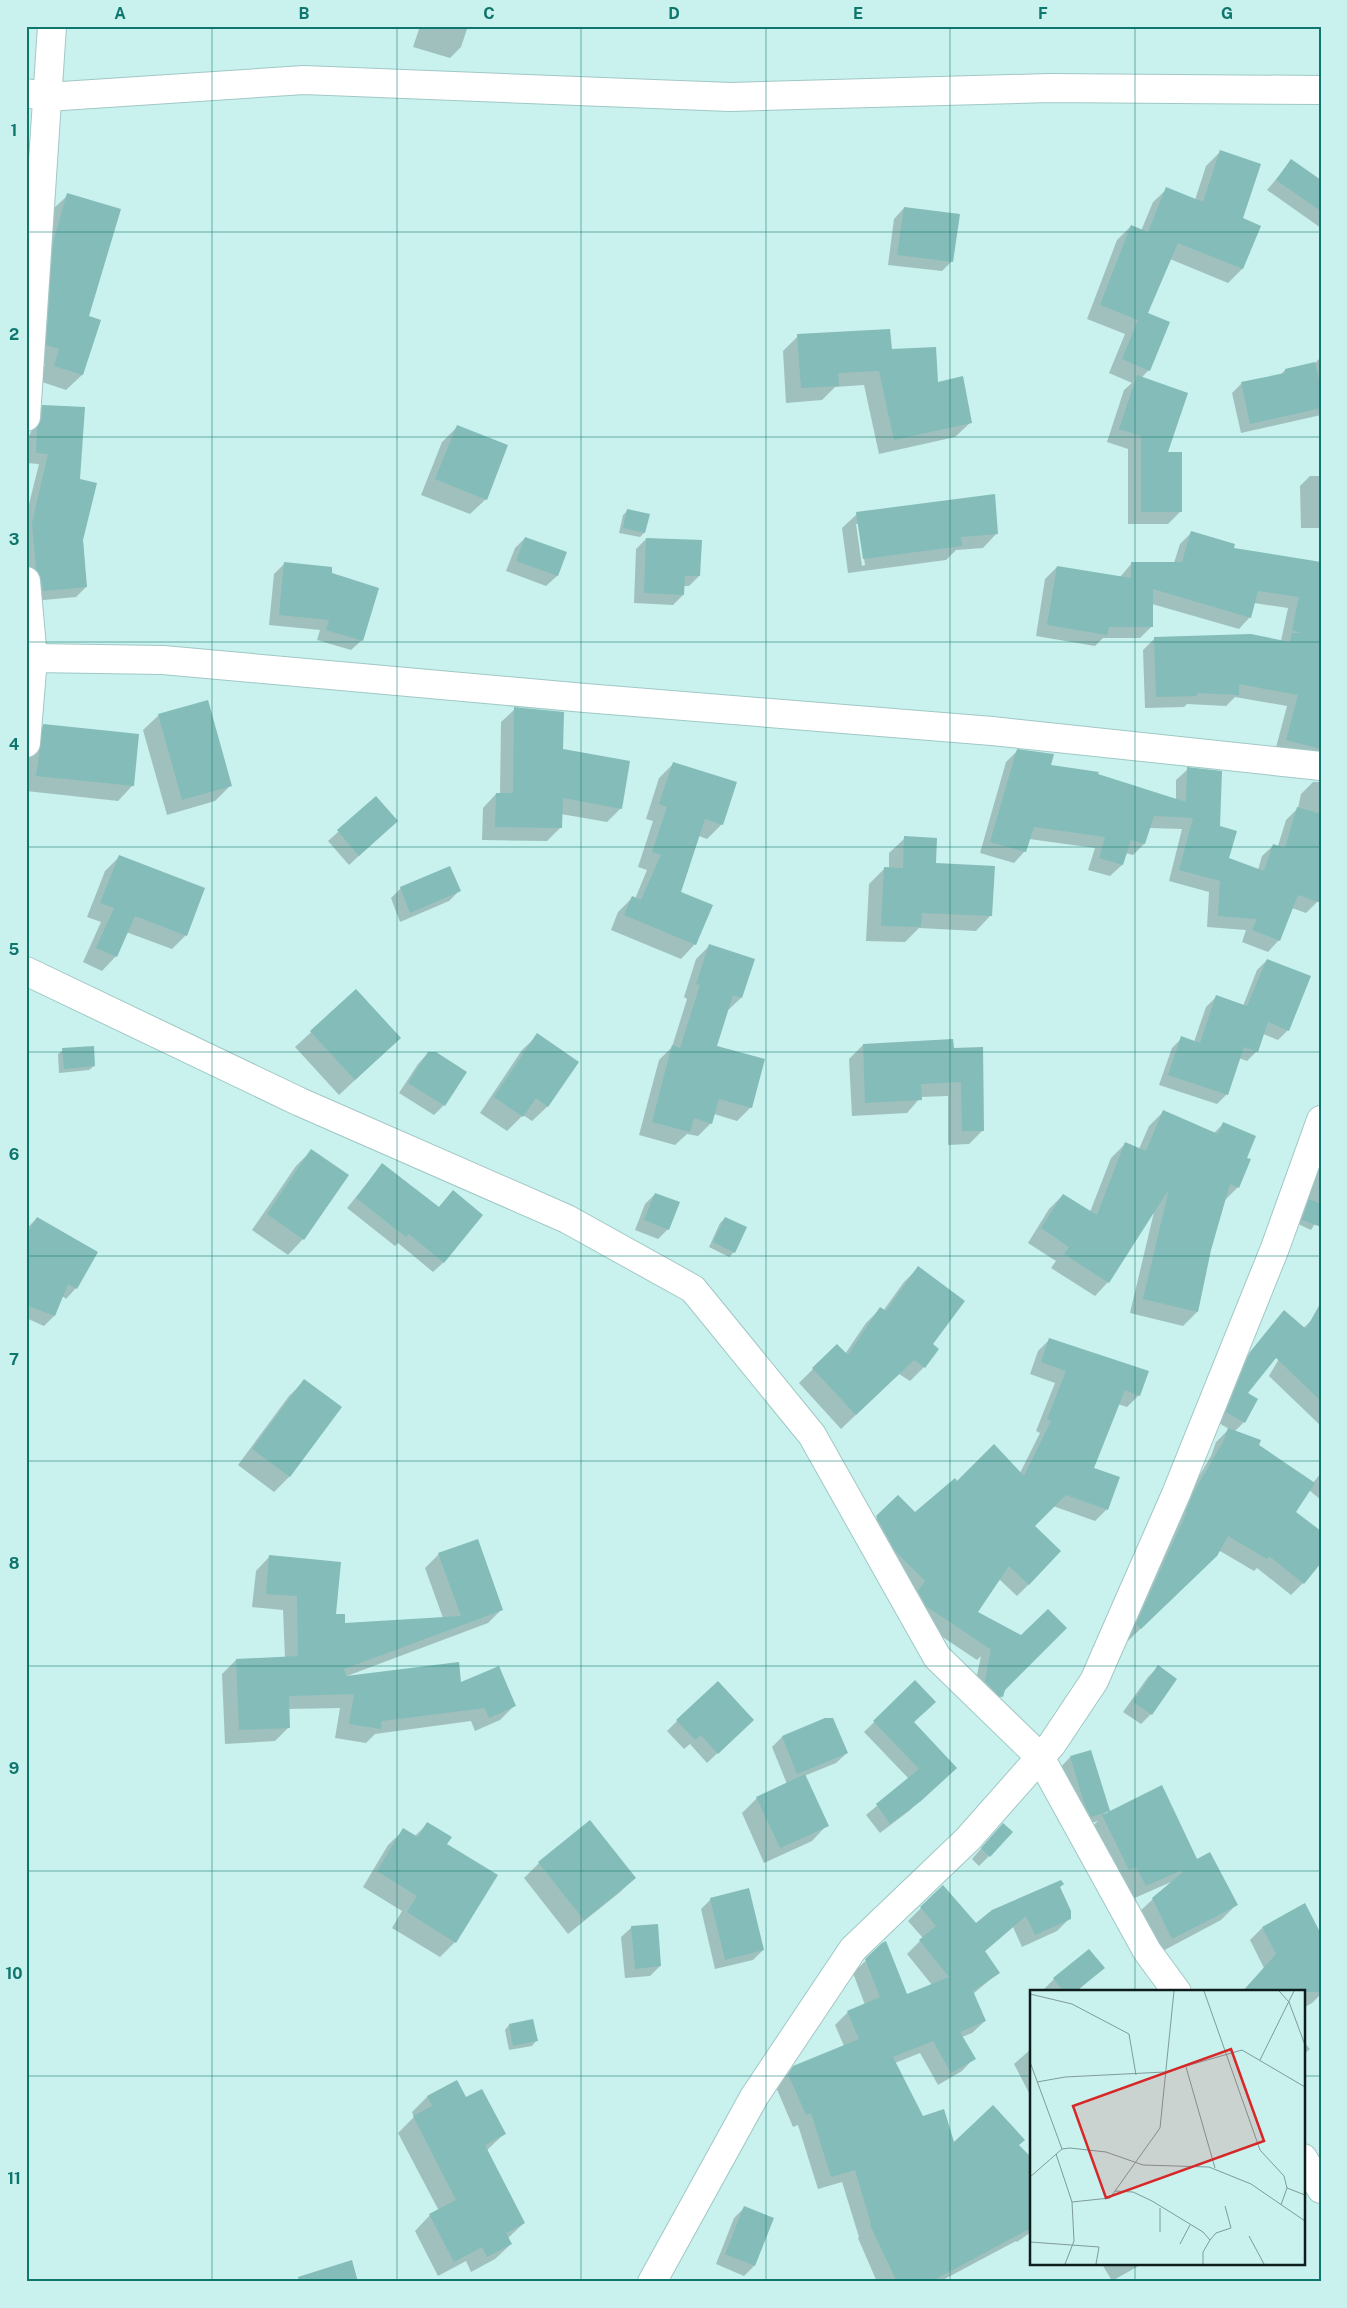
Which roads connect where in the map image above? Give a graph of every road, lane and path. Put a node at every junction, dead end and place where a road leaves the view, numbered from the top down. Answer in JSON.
{"nodes":[{"id":1,"x":52,"y":26,"type":"edge"},
{"id":2,"x":1321,"y":90,"type":"edge"},
{"id":3,"x":37,"y":95,"type":"edge"},
{"id":4,"x":26,"y":417,"type":"edge"},
{"id":5,"x":26,"y":581,"type":"edge"},
{"id":6,"x":33,"y":658,"type":"junction"},
{"id":7,"x":26,"y":743,"type":"edge"},
{"id":8,"x":1321,"y":766,"type":"edge"},
{"id":9,"x":26,"y":971,"type":"edge"},
{"id":10,"x":1321,"y":1120,"type":"edge"},
{"id":11,"x":1040,"y":1757,"type":"junction"},
{"id":12,"x":1176,"y":1990,"type":"edge"},
{"id":13,"x":1310,"y":2153,"type":"edge"},
{"id":14,"x":1321,"y":2190,"type":"edge"},
{"id":15,"x":652,"y":2282,"type":"edge"}],
"edges":[{"from":1,"to":3,"type":"street"},
{"from":2,"to":3,"type":"street"},
{"from":3,"to":4,"type":"street"},
{"from":5,"to":6,"type":"street"},
{"from":6,"to":7,"type":"street"},
{"from":6,"to":8,"type":"street"},
{"from":9,"to":11,"type":"street"},
{"from":10,"to":11,"type":"street"},
{"from":11,"to":12,"type":"street"},
{"from":11,"to":15,"type":"street"},
{"from":13,"to":14,"type":"street"}]}
